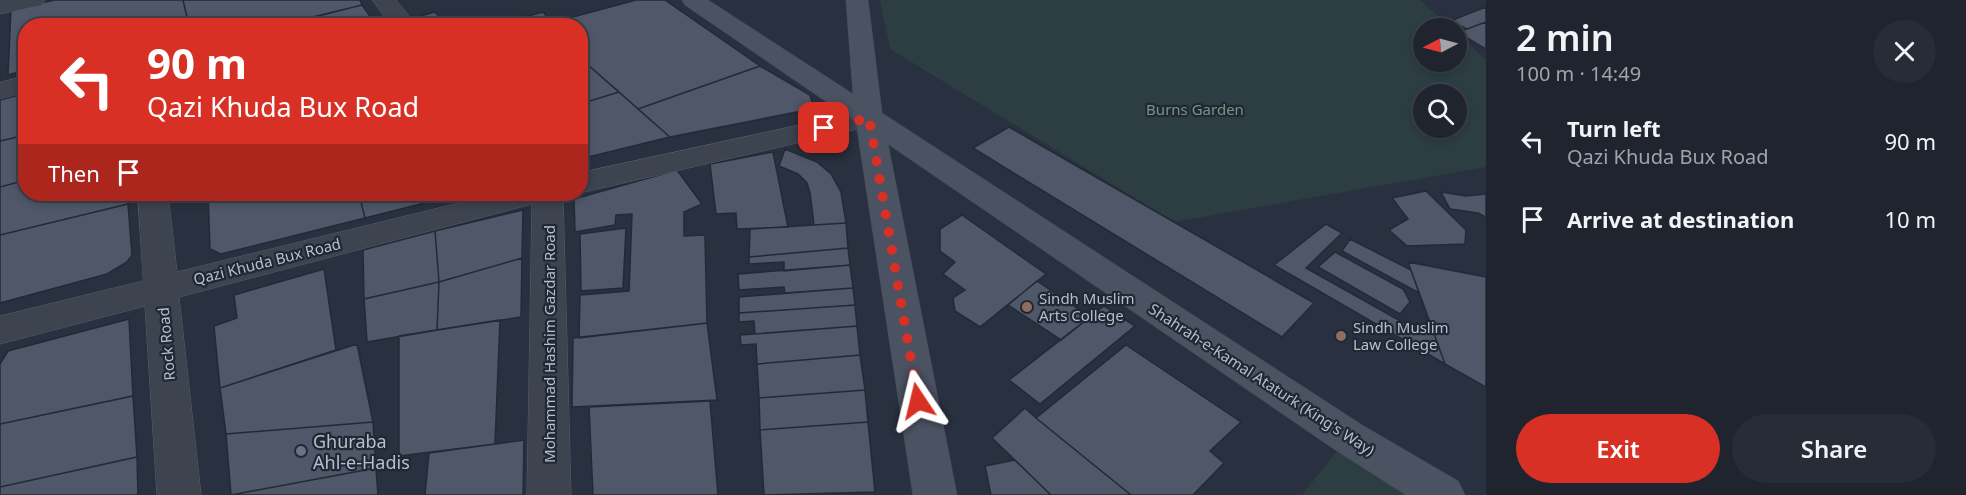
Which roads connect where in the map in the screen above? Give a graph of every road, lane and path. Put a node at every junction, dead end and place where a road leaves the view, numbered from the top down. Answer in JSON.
{"nodes":[{"id":1,"x":34,"y":0,"type":"edge"},
{"id":2,"x":384,"y":0,"type":"edge"},
{"id":3,"x":693,"y":0,"type":"edge"},
{"id":4,"x":857,"y":0,"type":"edge"},
{"id":5,"x":0,"y":7,"type":"edge"},
{"id":6,"x":399,"y":18,"type":"edge"},
{"id":7,"x":18,"y":86,"type":"edge"},
{"id":8,"x":0,"y":91,"type":"edge"},
{"id":9,"x":869,"y":118,"type":"junction"},
{"id":10,"x":588,"y":181,"type":"edge"},
{"id":11,"x":154,"y":201,"type":"edge"},
{"id":12,"x":506,"y":201,"type":"edge"},
{"id":13,"x":548,"y":201,"type":"edge"},
{"id":14,"x":162,"y":288,"type":"junction"},
{"id":15,"x":0,"y":330,"type":"edge"},
{"id":16,"x":178,"y":495,"type":"edge"},
{"id":17,"x":549,"y":495,"type":"edge"},
{"id":18,"x":935,"y":495,"type":"edge"},
{"id":19,"x":1443,"y":495,"type":"edge"}],
"edges":[{"from":1,"to":5,"type":"street"},
{"from":2,"to":6,"type":"street"},
{"from":3,"to":9,"type":"street","name":"Shahrah-e-Kamal Ataturk (King's Way)"},
{"from":4,"to":9,"type":"street"},
{"from":7,"to":8,"type":"street"},
{"from":9,"to":10,"type":"street"},
{"from":9,"to":18,"type":"street"},
{"from":9,"to":19,"type":"street","name":"Shahrah-e-Kamal Ataturk (King's Way)"},
{"from":11,"to":14,"type":"street","name":"Rock Road"},
{"from":12,"to":14,"type":"street","name":"Qazi Khuda Bux Road"},
{"from":13,"to":17,"type":"street","name":"Mohammad Hashim Gazdar Road"},
{"from":14,"to":15,"type":"street","name":"Qazi Khuda Bux Road"},
{"from":14,"to":16,"type":"street","name":"Rock Road"}]}
